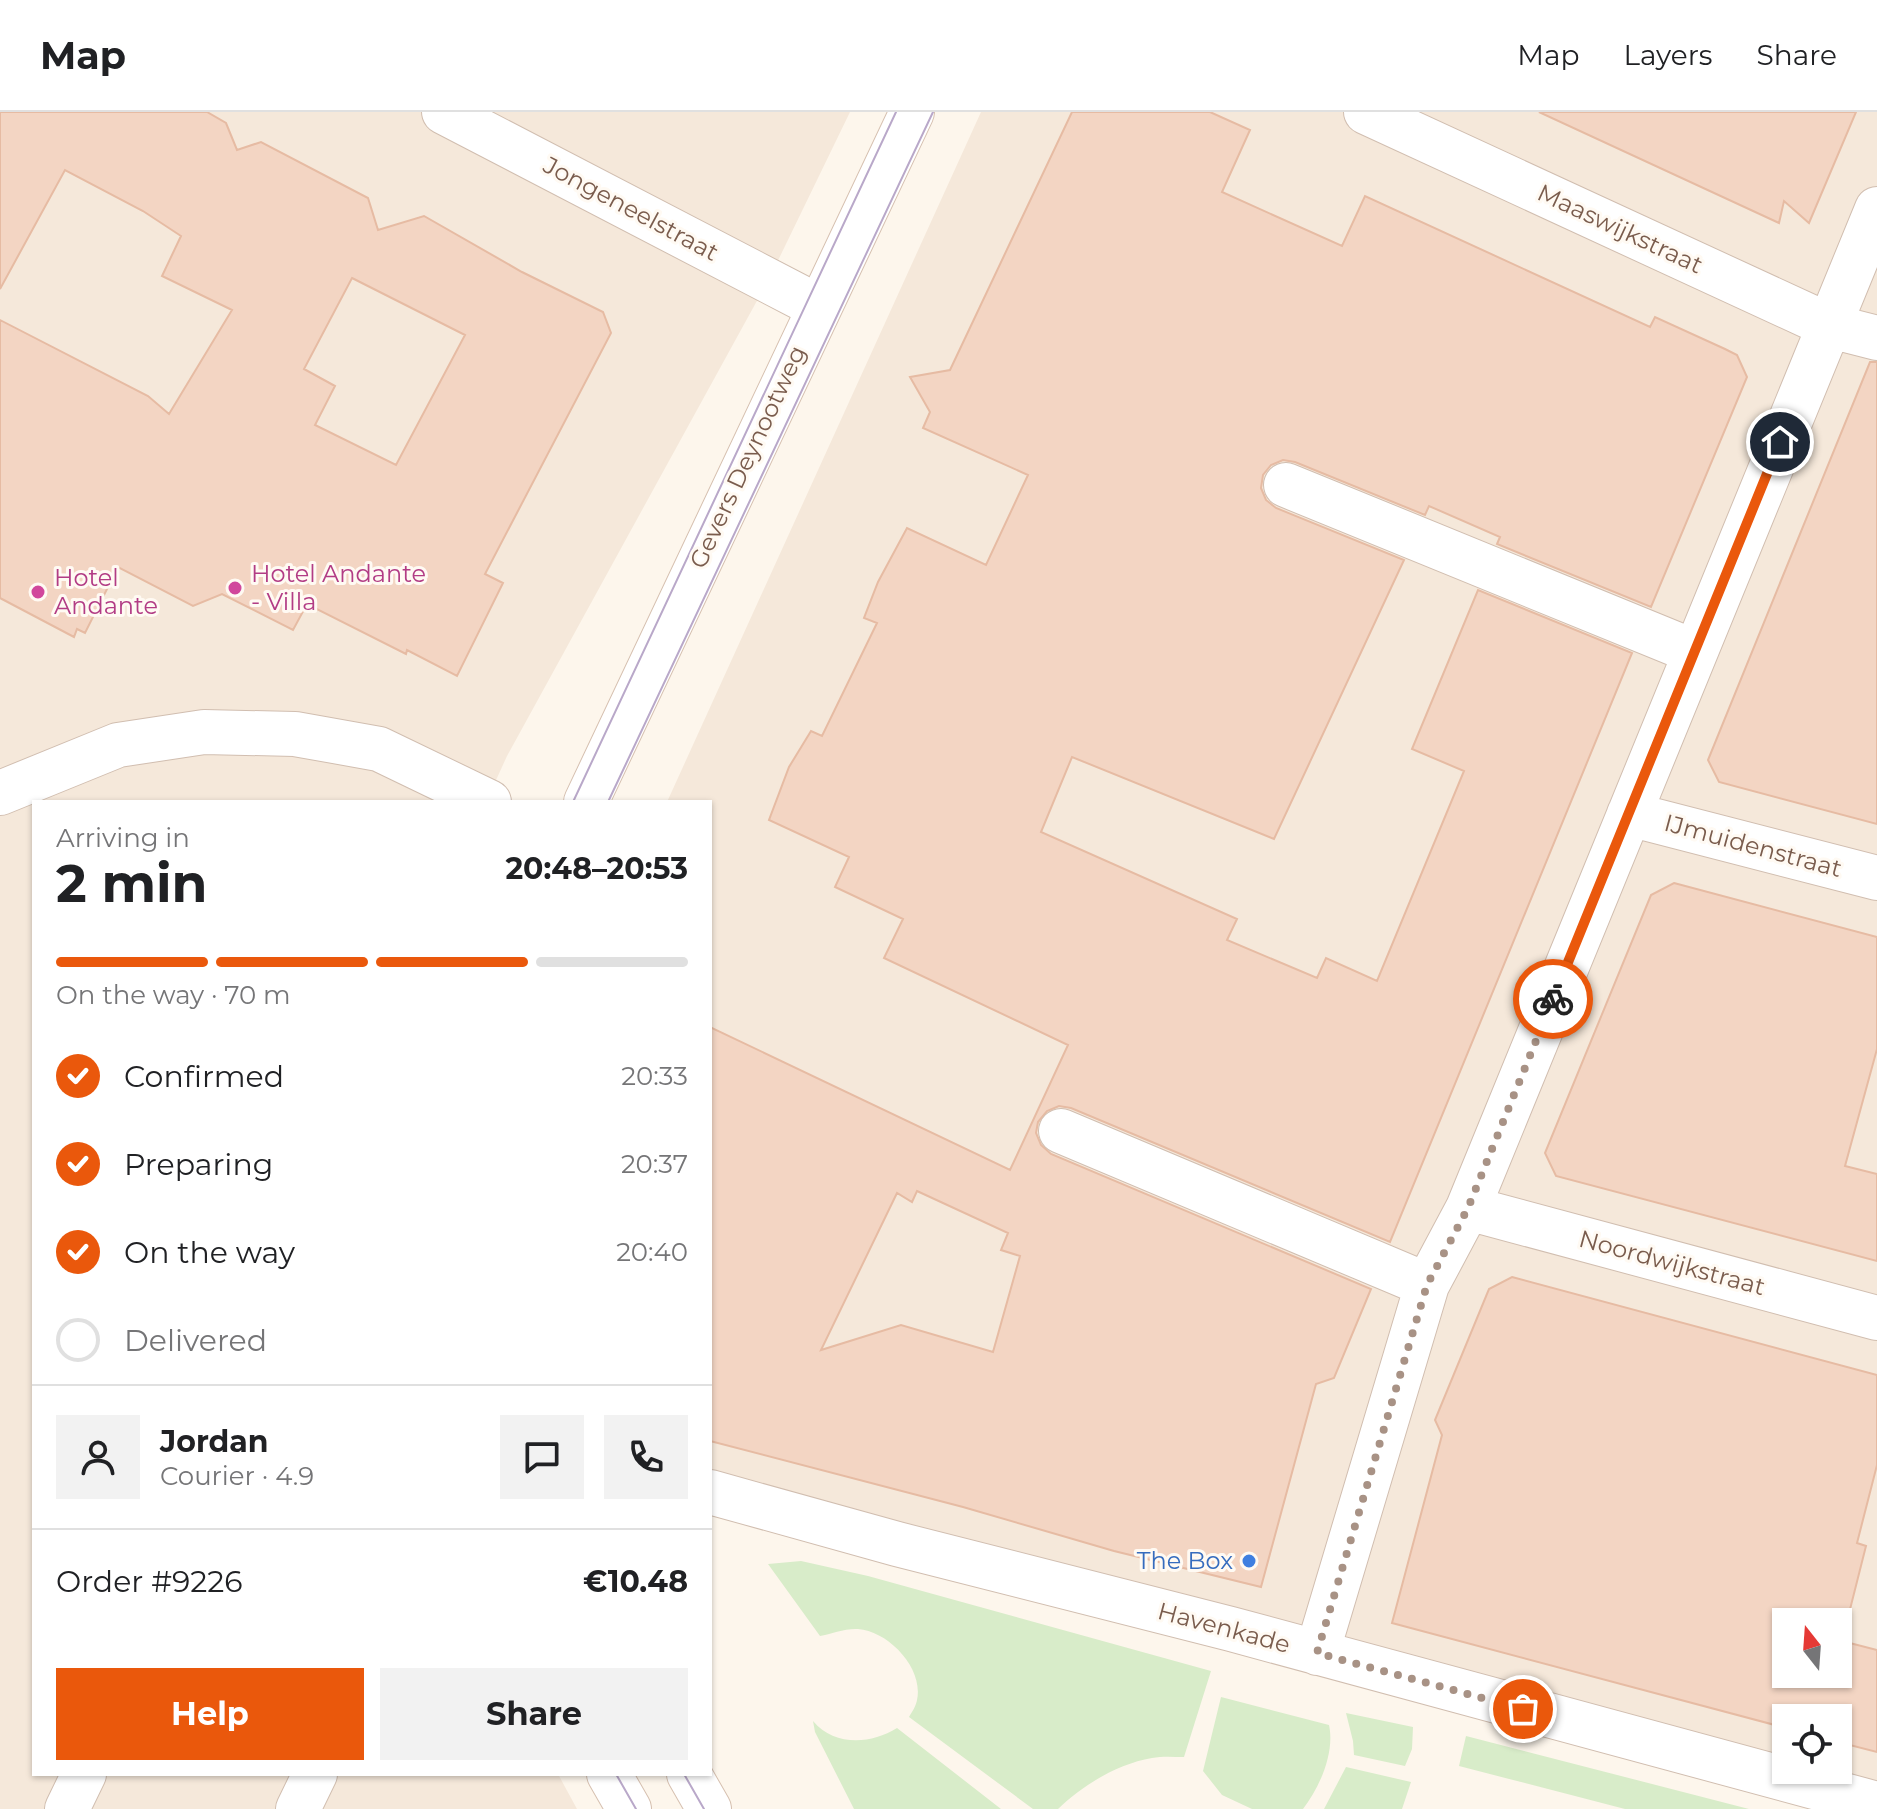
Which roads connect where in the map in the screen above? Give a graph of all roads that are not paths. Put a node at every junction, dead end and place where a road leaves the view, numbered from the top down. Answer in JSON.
{"nodes":[{"id":1,"x":444,"y":112,"type":"edge"},
{"id":2,"x":912,"y":112,"type":"edge"},
{"id":3,"x":1366,"y":112,"type":"edge"},
{"id":4,"x":1877,"y":209,"type":"edge"},
{"id":5,"x":819,"y":307,"type":"junction"},
{"id":6,"x":1830,"y":326,"type":"junction"},
{"id":7,"x":1877,"y":338,"type":"edge"},
{"id":8,"x":1286,"y":485,"type":"dead end"},
{"id":9,"x":1695,"y":652,"type":"junction"},
{"id":10,"x":0,"y":793,"type":"edge"},
{"id":11,"x":485,"y":800,"type":"edge"},
{"id":12,"x":587,"y":800,"type":"edge"},
{"id":13,"x":1629,"y":814,"type":"junction"},
{"id":14,"x":1877,"y":878,"type":"edge"},
{"id":15,"x":1061,"y":1131,"type":"dead end"},
{"id":16,"x":1468,"y":1208,"type":"junction"},
{"id":17,"x":1427,"y":1285,"type":"junction"},
{"id":18,"x":1877,"y":1318,"type":"edge"},
{"id":19,"x":712,"y":1493,"type":"edge"},
{"id":20,"x":1317,"y":1653,"type":"junction"},
{"id":21,"x":83,"y":1776,"type":"edge"},
{"id":22,"x":314,"y":1776,"type":"edge"},
{"id":23,"x":610,"y":1776,"type":"edge"},
{"id":24,"x":690,"y":1776,"type":"edge"},
{"id":25,"x":1877,"y":1804,"type":"edge"},
{"id":26,"x":67,"y":1809,"type":"edge"},
{"id":27,"x":298,"y":1809,"type":"edge"},
{"id":28,"x":629,"y":1809,"type":"edge"},
{"id":29,"x":709,"y":1809,"type":"edge"}],
"edges":[{"from":1,"to":5,"type":"street","name":"Jongeneelstraat"},
{"from":2,"to":5,"type":"street","name":"Gevers Deynootweg"},
{"from":3,"to":6,"type":"street","name":"Maaswijkstraat"},
{"from":4,"to":6,"type":"street"},
{"from":5,"to":12,"type":"street","name":"Gevers Deynootweg"},
{"from":6,"to":7,"type":"street","name":"Maaswijkstraat"},
{"from":6,"to":9,"type":"street"},
{"from":8,"to":9,"type":"street"},
{"from":9,"to":13,"type":"street"},
{"from":10,"to":11,"type":"street"},
{"from":13,"to":14,"type":"street","name":"IJmuidenstraat"},
{"from":13,"to":16,"type":"street"},
{"from":15,"to":17,"type":"street"},
{"from":16,"to":17,"type":"street"},
{"from":16,"to":18,"type":"street","name":"Noordwijkstraat"},
{"from":17,"to":20,"type":"street"},
{"from":19,"to":20,"type":"street","name":"Havenkade"},
{"from":20,"to":25,"type":"street","name":"Havenkade"},
{"from":21,"to":26,"type":"street"},
{"from":22,"to":27,"type":"street"},
{"from":23,"to":28,"type":"street"},
{"from":24,"to":29,"type":"street"}]}
